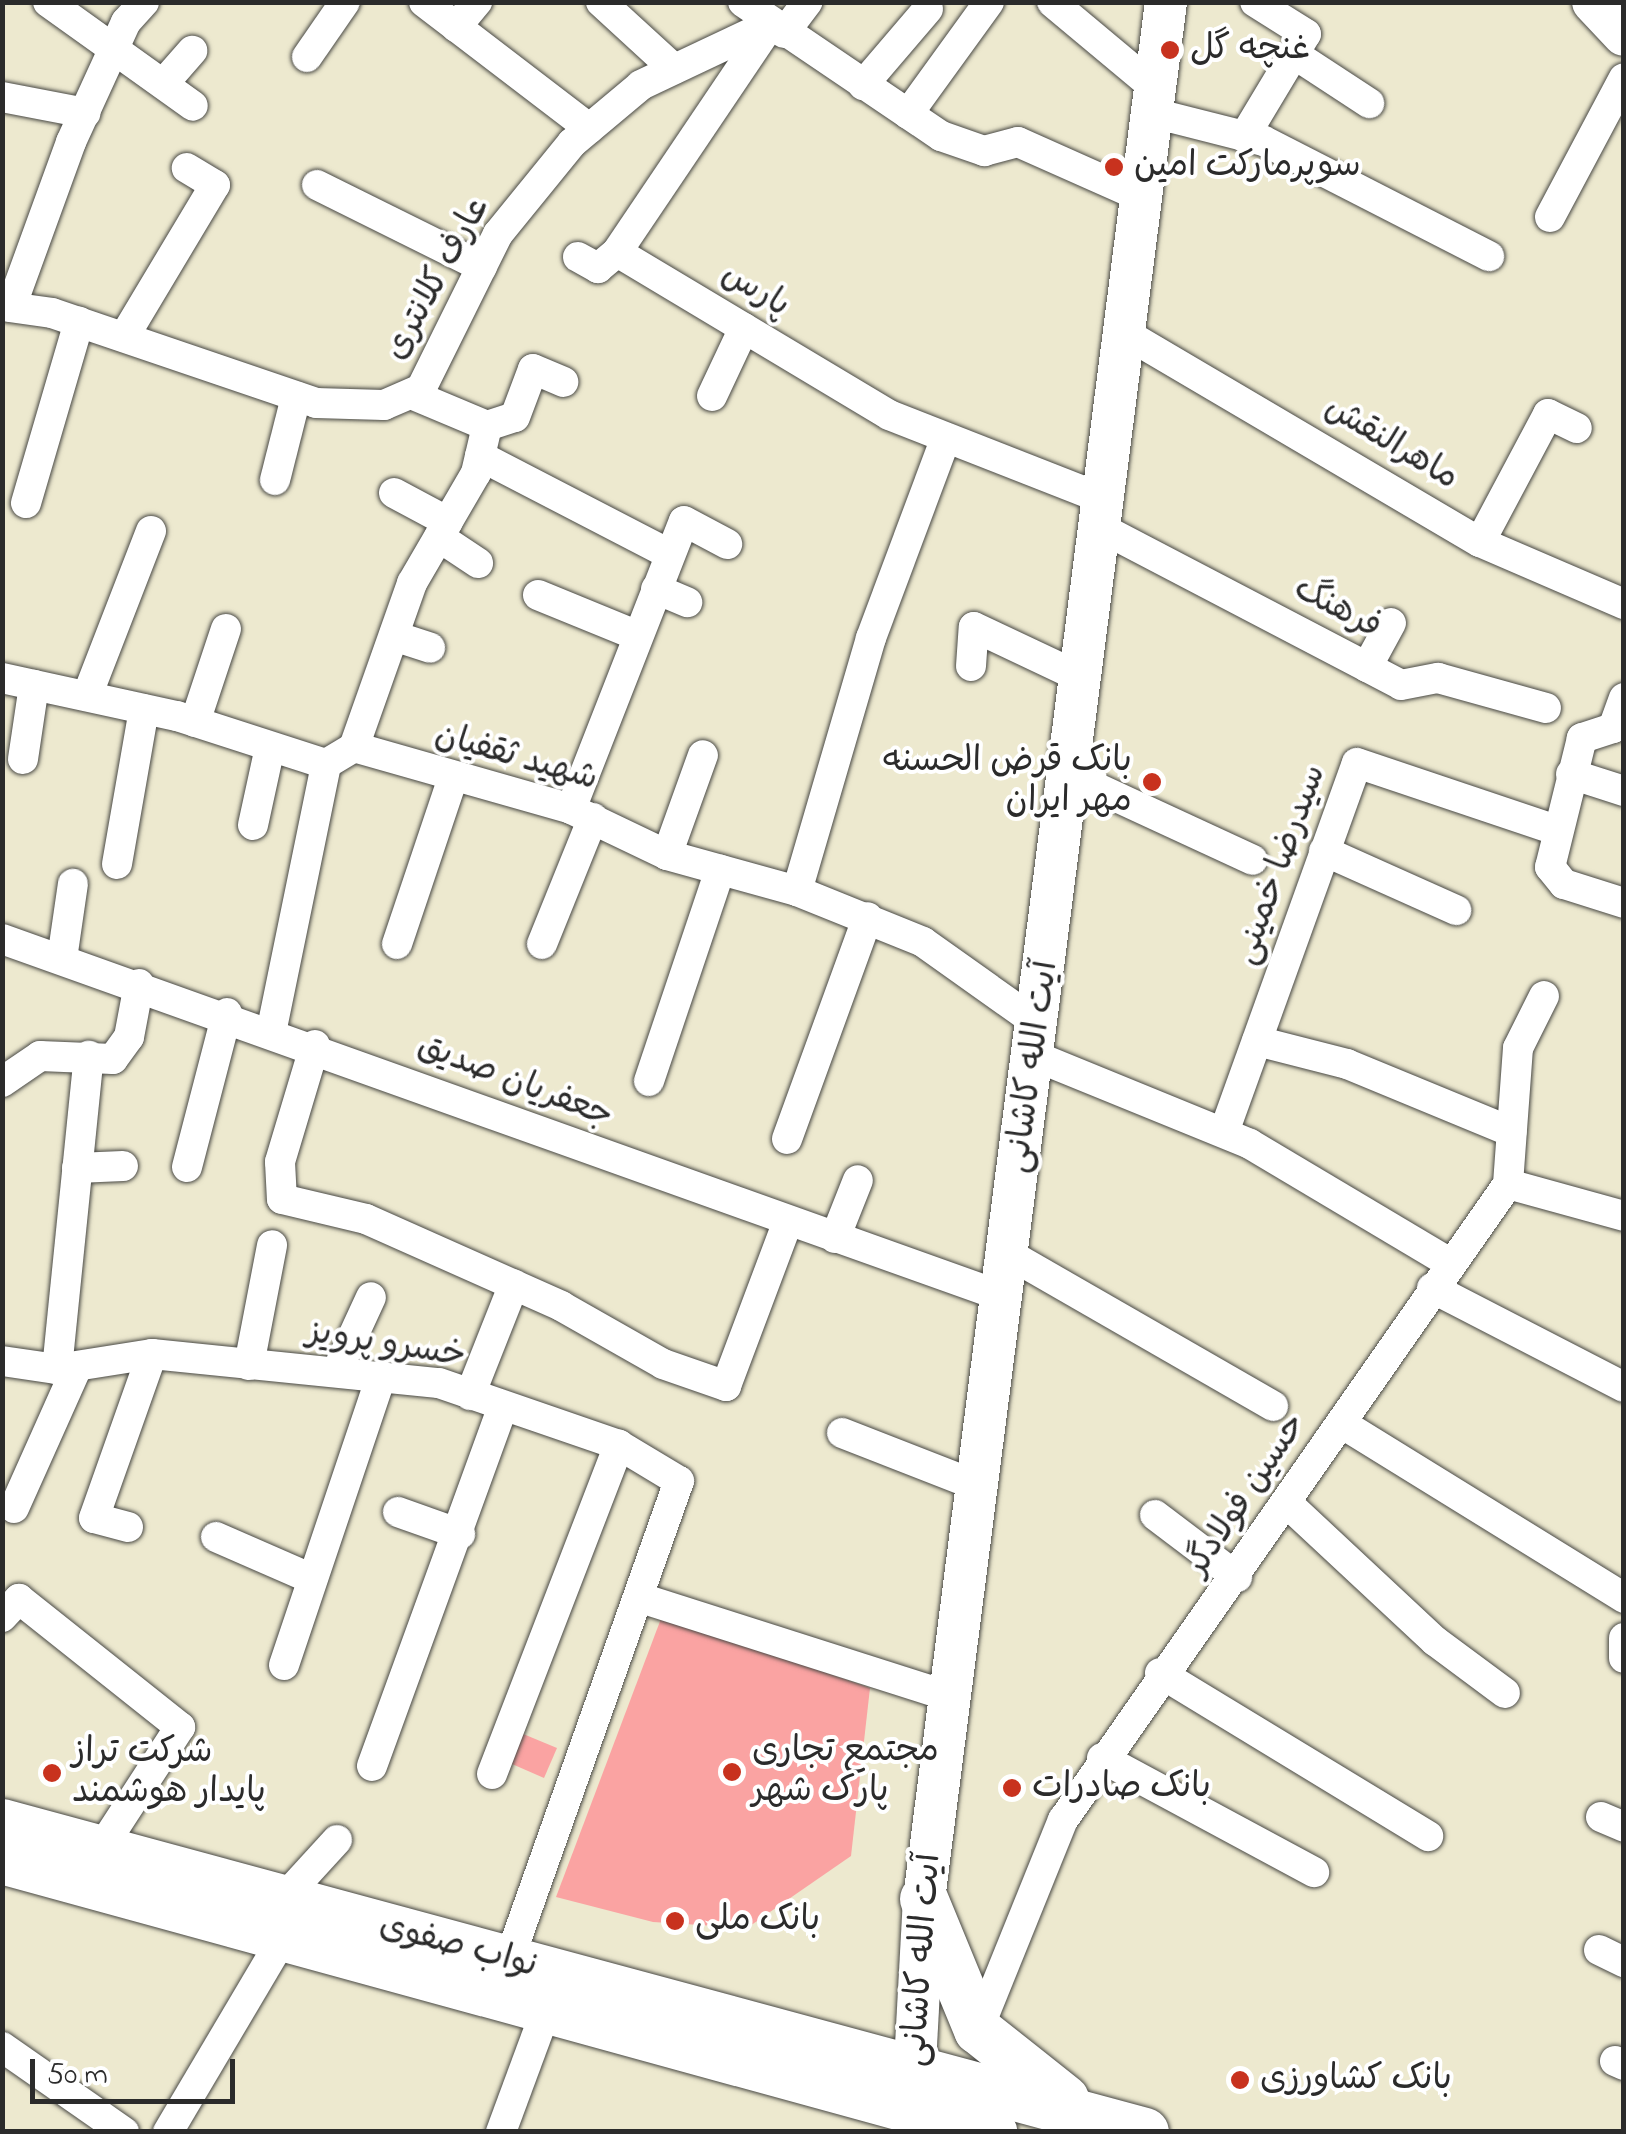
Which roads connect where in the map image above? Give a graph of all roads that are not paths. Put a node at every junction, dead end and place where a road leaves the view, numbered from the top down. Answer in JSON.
{"nodes":[{"id":1,"x":48,"y":2,"type":"edge"},
{"id":2,"x":144,"y":2,"type":"edge"},
{"id":3,"x":344,"y":2,"type":"edge"},
{"id":4,"x":477,"y":2,"type":"edge"},
{"id":5,"x":601,"y":2,"type":"edge"},
{"id":6,"x":743,"y":2,"type":"edge"},
{"id":7,"x":808,"y":2,"type":"edge"},
{"id":8,"x":989,"y":2,"type":"edge"},
{"id":9,"x":1052,"y":2,"type":"edge"},
{"id":10,"x":1166,"y":2,"type":"edge"},
{"id":11,"x":1255,"y":2,"type":"edge"},
{"id":12,"x":1593,"y":2,"type":"edge"},
{"id":13,"x":429,"y":4,"type":"edge"},
{"id":14,"x":928,"y":9,"type":"dead end"},
{"id":15,"x":456,"y":27,"type":"junction"},
{"id":16,"x":777,"y":29,"type":"junction"},
{"id":17,"x":1624,"y":36,"type":"edge"},
{"id":18,"x":116,"y":45,"type":"junction"},
{"id":19,"x":192,"y":51,"type":"dead end"},
{"id":20,"x":1294,"y":54,"type":"junction"},
{"id":21,"x":307,"y":57,"type":"dead end"},
{"id":22,"x":674,"y":69,"type":"junction"},
{"id":23,"x":1624,"y":78,"type":"edge"},
{"id":24,"x":164,"y":83,"type":"junction"},
{"id":25,"x":864,"y":85,"type":"junction"},
{"id":26,"x":2,"y":97,"type":"edge"},
{"id":27,"x":1154,"y":100,"type":"junction"},
{"id":28,"x":1369,"y":103,"type":"dead end"},
{"id":29,"x":193,"y":106,"type":"dead end"},
{"id":30,"x":85,"y":112,"type":"junction"},
{"id":31,"x":908,"y":114,"type":"junction"},
{"id":32,"x":589,"y":128,"type":"junction"},
{"id":33,"x":1244,"y":137,"type":"junction"},
{"id":34,"x":187,"y":168,"type":"dead end"},
{"id":35,"x":317,"y":185,"type":"dead end"},
{"id":36,"x":1144,"y":198,"type":"junction"},
{"id":37,"x":1550,"y":216,"type":"dead end"},
{"id":38,"x":616,"y":252,"type":"junction"},
{"id":39,"x":578,"y":256,"type":"dead end"},
{"id":40,"x":1488,"y":256,"type":"dead end"},
{"id":41,"x":482,"y":268,"type":"junction"},
{"id":42,"x":7,"y":307,"type":"edge"},
{"id":43,"x":80,"y":322,"type":"junction"},
{"id":44,"x":744,"y":328,"type":"junction"},
{"id":45,"x":1128,"y":335,"type":"junction"},
{"id":46,"x":124,"y":337,"type":"junction"},
{"id":47,"x":563,"y":382,"type":"dead end"},
{"id":48,"x":411,"y":394,"type":"junction"},
{"id":49,"x":712,"y":396,"type":"dead end"},
{"id":50,"x":296,"y":397,"type":"junction"},
{"id":51,"x":1577,"y":428,"type":"dead end"},
{"id":52,"x":945,"y":440,"type":"junction"},
{"id":53,"x":483,"y":441,"type":"junction"},
{"id":54,"x":275,"y":480,"type":"dead end"},
{"id":55,"x":394,"y":493,"type":"dead end"},
{"id":56,"x":26,"y":504,"type":"dead end"},
{"id":57,"x":1106,"y":516,"type":"junction"},
{"id":58,"x":443,"y":530,"type":"junction"},
{"id":59,"x":151,"y":531,"type":"dead end"},
{"id":60,"x":1480,"y":542,"type":"junction"},
{"id":61,"x":728,"y":544,"type":"dead end"},
{"id":62,"x":669,"y":554,"type":"junction"},
{"id":63,"x":478,"y":563,"type":"dead end"},
{"id":64,"x":656,"y":589,"type":"junction"},
{"id":65,"x":538,"y":595,"type":"dead end"},
{"id":66,"x":687,"y":602,"type":"dead end"},
{"id":67,"x":1624,"y":604,"type":"edge"},
{"id":68,"x":1392,"y":623,"type":"dead end"},
{"id":69,"x":226,"y":629,"type":"dead end"},
{"id":70,"x":394,"y":636,"type":"junction"},
{"id":71,"x":638,"y":636,"type":"junction"},
{"id":72,"x":430,"y":648,"type":"dead end"},
{"id":73,"x":972,"y":666,"type":"dead end"},
{"id":74,"x":1367,"y":668,"type":"junction"},
{"id":75,"x":2,"y":678,"type":"edge"},
{"id":76,"x":1084,"y":679,"type":"junction"},
{"id":77,"x":34,"y":684,"type":"junction"},
{"id":78,"x":87,"y":696,"type":"junction"},
{"id":79,"x":1624,"y":698,"type":"edge"},
{"id":80,"x":1546,"y":708,"type":"dead end"},
{"id":81,"x":144,"y":709,"type":"junction"},
{"id":82,"x":195,"y":722,"type":"junction"},
{"id":83,"x":270,"y":747,"type":"junction"},
{"id":84,"x":354,"y":747,"type":"junction"},
{"id":85,"x":703,"y":755,"type":"dead end"},
{"id":86,"x":23,"y":759,"type":"dead end"},
{"id":87,"x":326,"y":764,"type":"junction"},
{"id":88,"x":1571,"y":774,"type":"junction"},
{"id":89,"x":1071,"y":776,"type":"junction"},
{"id":90,"x":452,"y":781,"type":"junction"},
{"id":91,"x":1624,"y":791,"type":"edge"},
{"id":92,"x":582,"y":814,"type":"junction"},
{"id":93,"x":253,"y":825,"type":"dead end"},
{"id":94,"x":1556,"y":830,"type":"junction"},
{"id":95,"x":1324,"y":851,"type":"junction"},
{"id":96,"x":667,"y":855,"type":"junction"},
{"id":97,"x":1253,"y":860,"type":"dead end"},
{"id":98,"x":117,"y":864,"type":"dead end"},
{"id":99,"x":720,"y":870,"type":"junction"},
{"id":100,"x":72,"y":884,"type":"dead end"},
{"id":101,"x":797,"y":892,"type":"junction"},
{"id":102,"x":1624,"y":903,"type":"edge"},
{"id":103,"x":1456,"y":910,"type":"dead end"},
{"id":104,"x":868,"y":917,"type":"junction"},
{"id":105,"x":2,"y":938,"type":"edge"},
{"id":106,"x":396,"y":944,"type":"dead end"},
{"id":107,"x":542,"y":944,"type":"dead end"},
{"id":108,"x":62,"y":959,"type":"junction"},
{"id":109,"x":138,"y":984,"type":"junction"},
{"id":110,"x":1544,"y":996,"type":"dead end"},
{"id":111,"x":227,"y":1013,"type":"junction"},
{"id":112,"x":272,"y":1028,"type":"junction"},
{"id":113,"x":1038,"y":1041,"type":"junction"},
{"id":114,"x":1257,"y":1041,"type":"junction"},
{"id":115,"x":315,"y":1044,"type":"junction"},
{"id":116,"x":89,"y":1056,"type":"junction"},
{"id":117,"x":648,"y":1080,"type":"dead end"},
{"id":118,"x":2,"y":1082,"type":"edge"},
{"id":119,"x":1224,"y":1132,"type":"junction"},
{"id":120,"x":1512,"y":1132,"type":"junction"},
{"id":121,"x":787,"y":1139,"type":"dead end"},
{"id":122,"x":123,"y":1166,"type":"dead end"},
{"id":123,"x":187,"y":1167,"type":"dead end"},
{"id":124,"x":78,"y":1168,"type":"junction"},
{"id":125,"x":858,"y":1180,"type":"dead end"},
{"id":126,"x":1508,"y":1184,"type":"junction"},
{"id":127,"x":1624,"y":1216,"type":"edge"},
{"id":128,"x":788,"y":1221,"type":"junction"},
{"id":129,"x":835,"y":1238,"type":"junction"},
{"id":130,"x":272,"y":1245,"type":"dead end"},
{"id":131,"x":1007,"y":1253,"type":"junction"},
{"id":132,"x":1441,"y":1275,"type":"junction"},
{"id":133,"x":514,"y":1284,"type":"junction"},
{"id":134,"x":1001,"y":1296,"type":"junction"},
{"id":135,"x":372,"y":1297,"type":"dead end"},
{"id":136,"x":152,"y":1354,"type":"junction"},
{"id":137,"x":2,"y":1361,"type":"edge"},
{"id":138,"x":250,"y":1364,"type":"junction"},
{"id":139,"x":67,"y":1368,"type":"junction"},
{"id":140,"x":337,"y":1371,"type":"junction"},
{"id":141,"x":382,"y":1376,"type":"junction"},
{"id":142,"x":1624,"y":1387,"type":"edge"},
{"id":143,"x":470,"y":1394,"type":"junction"},
{"id":144,"x":503,"y":1406,"type":"junction"},
{"id":145,"x":1273,"y":1406,"type":"dead end"},
{"id":146,"x":1341,"y":1424,"type":"junction"},
{"id":147,"x":842,"y":1433,"type":"dead end"},
{"id":148,"x":619,"y":1445,"type":"junction"},
{"id":149,"x":978,"y":1486,"type":"junction"},
{"id":150,"x":1288,"y":1505,"type":"junction"},
{"id":151,"x":14,"y":1508,"type":"dead end"},
{"id":152,"x":398,"y":1512,"type":"dead end"},
{"id":153,"x":1155,"y":1514,"type":"dead end"},
{"id":154,"x":128,"y":1527,"type":"dead end"},
{"id":155,"x":460,"y":1534,"type":"junction"},
{"id":156,"x":216,"y":1537,"type":"dead end"},
{"id":157,"x":1237,"y":1577,"type":"junction"},
{"id":158,"x":312,"y":1579,"type":"junction"},
{"id":159,"x":641,"y":1598,"type":"junction"},
{"id":160,"x":1624,"y":1598,"type":"edge"},
{"id":161,"x":2,"y":1617,"type":"edge"},
{"id":162,"x":1624,"y":1638,"type":"edge"},
{"id":163,"x":1624,"y":1658,"type":"edge"},
{"id":164,"x":284,"y":1666,"type":"dead end"},
{"id":165,"x":1160,"y":1674,"type":"junction"},
{"id":166,"x":1505,"y":1692,"type":"dead end"},
{"id":167,"x":949,"y":1696,"type":"junction"},
{"id":168,"x":1102,"y":1758,"type":"junction"},
{"id":169,"x":372,"y":1766,"type":"dead end"},
{"id":170,"x":492,"y":1774,"type":"dead end"},
{"id":171,"x":2,"y":1823,"type":"edge"},
{"id":172,"x":1428,"y":1836,"type":"dead end"},
{"id":173,"x":336,"y":1840,"type":"dead end"},
{"id":174,"x":100,"y":1850,"type":"junction"},
{"id":175,"x":2,"y":1860,"type":"edge"},
{"id":176,"x":1314,"y":1872,"type":"dead end"},
{"id":177,"x":924,"y":1899,"type":"junction"},
{"id":178,"x":282,"y":1919,"type":"junction"},
{"id":179,"x":509,"y":1960,"type":"junction"},
{"id":180,"x":546,"y":2014,"type":"junction"},
{"id":181,"x":978,"y":2030,"type":"junction"},
{"id":182,"x":2,"y":2047,"type":"edge"},
{"id":183,"x":913,"y":2103,"type":"edge"},
{"id":184,"x":1088,"y":2116,"type":"junction"},
{"id":185,"x":117,"y":2130,"type":"edge"},
{"id":186,"x":168,"y":2132,"type":"edge"},
{"id":187,"x":501,"y":2132,"type":"edge"},
{"id":188,"x":992,"y":2132,"type":"edge"},
{"id":189,"x":1145,"y":2132,"type":"edge"}],
"edges":[{"from":1,"to":18,"type":"street"},
{"from":2,"to":18,"type":"street"},
{"from":3,"to":21,"type":"street"},
{"from":4,"to":15,"type":"street"},
{"from":5,"to":22,"type":"street"},
{"from":6,"to":16,"type":"street"},
{"from":7,"to":16,"type":"street"},
{"from":8,"to":31,"type":"street"},
{"from":9,"to":27,"type":"street"},
{"from":10,"to":27,"type":"main road","name":"آیت الله کاشانی"},
{"from":11,"to":20,"type":"street"},
{"from":12,"to":17,"type":"main road"},
{"from":13,"to":15,"type":"street"},
{"from":14,"to":25,"type":"street"},
{"from":15,"to":32,"type":"street"},
{"from":16,"to":22,"type":"street","name":"عارف کلانتری"},
{"from":16,"to":25,"type":"street"},
{"from":16,"to":38,"type":"street"},
{"from":18,"to":24,"type":"street"},
{"from":18,"to":30,"type":"street"},
{"from":19,"to":24,"type":"street"},
{"from":20,"to":28,"type":"street"},
{"from":20,"to":33,"type":"street"},
{"from":22,"to":32,"type":"street","name":"عارف کلانتری"},
{"from":23,"to":37,"type":"street"},
{"from":24,"to":29,"type":"street"},
{"from":25,"to":31,"type":"street"},
{"from":26,"to":30,"type":"street"},
{"from":27,"to":33,"type":"street"},
{"from":27,"to":36,"type":"main road","name":"آیت الله کاشانی"},
{"from":30,"to":42,"type":"street"},
{"from":31,"to":36,"type":"street"},
{"from":32,"to":41,"type":"street","name":"عارف کلانتری"},
{"from":33,"to":40,"type":"street"},
{"from":34,"to":46,"type":"street"},
{"from":35,"to":41,"type":"street"},
{"from":36,"to":45,"type":"main road","name":"آیت الله کاشانی"},
{"from":38,"to":39,"type":"street"},
{"from":38,"to":44,"type":"street","name":"پارس"},
{"from":41,"to":48,"type":"street","name":"عارف کلانتری"},
{"from":42,"to":43,"type":"street","name":"عارف کلانتری"},
{"from":43,"to":46,"type":"street","name":"عارف کلانتری"},
{"from":43,"to":56,"type":"street"},
{"from":44,"to":49,"type":"street"},
{"from":44,"to":52,"type":"street","name":"پارس"},
{"from":45,"to":57,"type":"main road","name":"آیت الله کاشانی"},
{"from":45,"to":60,"type":"street","name":"ماهرالنقش"},
{"from":46,"to":50,"type":"street","name":"عارف کلانتری"},
{"from":47,"to":53,"type":"street"},
{"from":48,"to":50,"type":"street","name":"عارف کلانتری"},
{"from":48,"to":53,"type":"street"},
{"from":50,"to":54,"type":"street"},
{"from":51,"to":60,"type":"street"},
{"from":52,"to":57,"type":"street","name":"پارس"},
{"from":52,"to":101,"type":"street"},
{"from":53,"to":58,"type":"street"},
{"from":53,"to":62,"type":"street"},
{"from":55,"to":58,"type":"street"},
{"from":57,"to":74,"type":"street","name":"فرهنگ"},
{"from":57,"to":76,"type":"main road","name":"آیت الله کاشانی"},
{"from":58,"to":63,"type":"street"},
{"from":58,"to":70,"type":"street"},
{"from":59,"to":78,"type":"street"},
{"from":60,"to":67,"type":"street","name":"ماهرالنقش"},
{"from":61,"to":62,"type":"street"},
{"from":62,"to":64,"type":"street"},
{"from":64,"to":66,"type":"street"},
{"from":64,"to":71,"type":"street"},
{"from":65,"to":71,"type":"street"},
{"from":68,"to":74,"type":"street"},
{"from":69,"to":82,"type":"street"},
{"from":70,"to":72,"type":"street"},
{"from":70,"to":84,"type":"street"},
{"from":71,"to":92,"type":"street"},
{"from":73,"to":76,"type":"street"},
{"from":74,"to":80,"type":"street","name":"فرهنگ"},
{"from":75,"to":77,"type":"street"},
{"from":76,"to":89,"type":"main road","name":"آیت الله کاشانی"},
{"from":77,"to":78,"type":"street"},
{"from":77,"to":86,"type":"street"},
{"from":78,"to":81,"type":"street"},
{"from":79,"to":88,"type":"street"},
{"from":81,"to":82,"type":"street"},
{"from":81,"to":98,"type":"street"},
{"from":82,"to":83,"type":"street"},
{"from":83,"to":87,"type":"street"},
{"from":83,"to":93,"type":"street"},
{"from":84,"to":87,"type":"street"},
{"from":84,"to":90,"type":"street","name":"شهید ثقفیان"},
{"from":85,"to":96,"type":"street"},
{"from":87,"to":112,"type":"street"},
{"from":88,"to":91,"type":"street"},
{"from":88,"to":94,"type":"street"},
{"from":89,"to":97,"type":"street"},
{"from":89,"to":113,"type":"main road","name":"آیت الله کاشانی"},
{"from":90,"to":92,"type":"street","name":"شهید ثقفیان"},
{"from":90,"to":106,"type":"street"},
{"from":92,"to":96,"type":"street","name":"شهید ثقفیان"},
{"from":92,"to":107,"type":"street"},
{"from":94,"to":95,"type":"street","name":"سیدرضا خمینی"},
{"from":94,"to":102,"type":"street"},
{"from":95,"to":103,"type":"street"},
{"from":95,"to":114,"type":"street","name":"سیدرضا خمینی"},
{"from":96,"to":99,"type":"street","name":"شهید ثقفیان"},
{"from":99,"to":101,"type":"street","name":"شهید ثقفیان"},
{"from":99,"to":117,"type":"street"},
{"from":100,"to":108,"type":"street"},
{"from":101,"to":104,"type":"street","name":"شهید ثقفیان"},
{"from":104,"to":113,"type":"street","name":"شهید ثقفیان"},
{"from":104,"to":121,"type":"street"},
{"from":105,"to":108,"type":"street","name":"جعفریان صدیق"},
{"from":108,"to":109,"type":"street","name":"جعفریان صدیق"},
{"from":109,"to":111,"type":"street","name":"جعفریان صدیق"},
{"from":109,"to":116,"type":"street"},
{"from":110,"to":120,"type":"street","name":"حسین فولادگر"},
{"from":111,"to":112,"type":"street","name":"جعفریان صدیق"},
{"from":111,"to":123,"type":"street"},
{"from":112,"to":115,"type":"street","name":"جعفریان صدیق"},
{"from":113,"to":119,"type":"street","name":"شهید ثقفیان"},
{"from":113,"to":131,"type":"main road","name":"آیت الله کاشانی"},
{"from":114,"to":119,"type":"street","name":"سیدرضا خمینی"},
{"from":114,"to":120,"type":"street"},
{"from":115,"to":128,"type":"street","name":"جعفریان صدیق"},
{"from":115,"to":133,"type":"street"},
{"from":116,"to":118,"type":"street"},
{"from":116,"to":124,"type":"street"},
{"from":119,"to":132,"type":"street","name":"شهید ثقفیان"},
{"from":120,"to":126,"type":"street","name":"حسین فولادگر"},
{"from":122,"to":124,"type":"street"},
{"from":124,"to":139,"type":"street"},
{"from":125,"to":129,"type":"street"},
{"from":126,"to":127,"type":"street"},
{"from":126,"to":132,"type":"street","name":"حسین فولادگر"},
{"from":128,"to":129,"type":"street","name":"جعفریان صدیق"},
{"from":128,"to":133,"type":"street"},
{"from":129,"to":134,"type":"street","name":"جعفریان صدیق"},
{"from":130,"to":138,"type":"street"},
{"from":131,"to":134,"type":"main road","name":"آیت الله کاشانی"},
{"from":131,"to":145,"type":"street"},
{"from":132,"to":142,"type":"street","name":"شهید ثقفیان"},
{"from":132,"to":146,"type":"street","name":"حسین فولادگر"},
{"from":133,"to":143,"type":"street"},
{"from":134,"to":149,"type":"main road","name":"آیت الله کاشانی"},
{"from":135,"to":140,"type":"street"},
{"from":136,"to":138,"type":"street","name":"خسرو پرویز"},
{"from":136,"to":139,"type":"street","name":"خسرو پرویز"},
{"from":136,"to":154,"type":"street"},
{"from":137,"to":139,"type":"street","name":"خسرو پرویز"},
{"from":138,"to":140,"type":"street","name":"خسرو پرویز"},
{"from":139,"to":151,"type":"street"},
{"from":140,"to":141,"type":"street","name":"خسرو پرویز"},
{"from":141,"to":143,"type":"street","name":"خسرو پرویز"},
{"from":141,"to":158,"type":"street"},
{"from":143,"to":144,"type":"street","name":"خسرو پرویز"},
{"from":144,"to":148,"type":"street","name":"خسرو پرویز"},
{"from":144,"to":155,"type":"street"},
{"from":146,"to":150,"type":"street","name":"حسین فولادگر"},
{"from":146,"to":160,"type":"street"},
{"from":147,"to":149,"type":"street"},
{"from":148,"to":159,"type":"street","name":"خسرو پرویز"},
{"from":148,"to":170,"type":"street"},
{"from":149,"to":167,"type":"main road","name":"آیت الله کاشانی"},
{"from":150,"to":157,"type":"street","name":"حسین فولادگر"},
{"from":150,"to":166,"type":"street"},
{"from":152,"to":155,"type":"street"},
{"from":153,"to":157,"type":"street"},
{"from":155,"to":169,"type":"street"},
{"from":156,"to":158,"type":"street"},
{"from":157,"to":165,"type":"street","name":"حسین فولادگر"},
{"from":158,"to":164,"type":"street"},
{"from":159,"to":167,"type":"street"},
{"from":159,"to":179,"type":"street"},
{"from":161,"to":174,"type":"street"},
{"from":162,"to":163,"type":"street"},
{"from":165,"to":168,"type":"street","name":"حسین فولادگر"},
{"from":165,"to":172,"type":"street"},
{"from":167,"to":177,"type":"main road","name":"آیت الله کاشانی"},
{"from":168,"to":176,"type":"street"},
{"from":168,"to":181,"type":"street","name":"حسین فولادگر"},
{"from":171,"to":174,"type":"main road","name":"نواب صفوی"},
{"from":173,"to":178,"type":"street"},
{"from":174,"to":178,"type":"main road","name":"نواب صفوی"},
{"from":175,"to":178,"type":"main road","name":"نواب صفوی"},
{"from":177,"to":181,"type":"main road"},
{"from":177,"to":183,"type":"main road","name":"آیت الله کاشانی"},
{"from":178,"to":179,"type":"main road","name":"نواب صفوی"},
{"from":178,"to":180,"type":"main road","name":"نواب صفوی"},
{"from":178,"to":186,"type":"street"},
{"from":179,"to":183,"type":"main road","name":"نواب صفوی"},
{"from":180,"to":183,"type":"main road","name":"نواب صفوی"},
{"from":180,"to":187,"type":"street"},
{"from":181,"to":184,"type":"main road"},
{"from":182,"to":185,"type":"street"},
{"from":183,"to":184,"type":"main road"},
{"from":183,"to":188,"type":"main road"},
{"from":184,"to":189,"type":"main road"}]}
